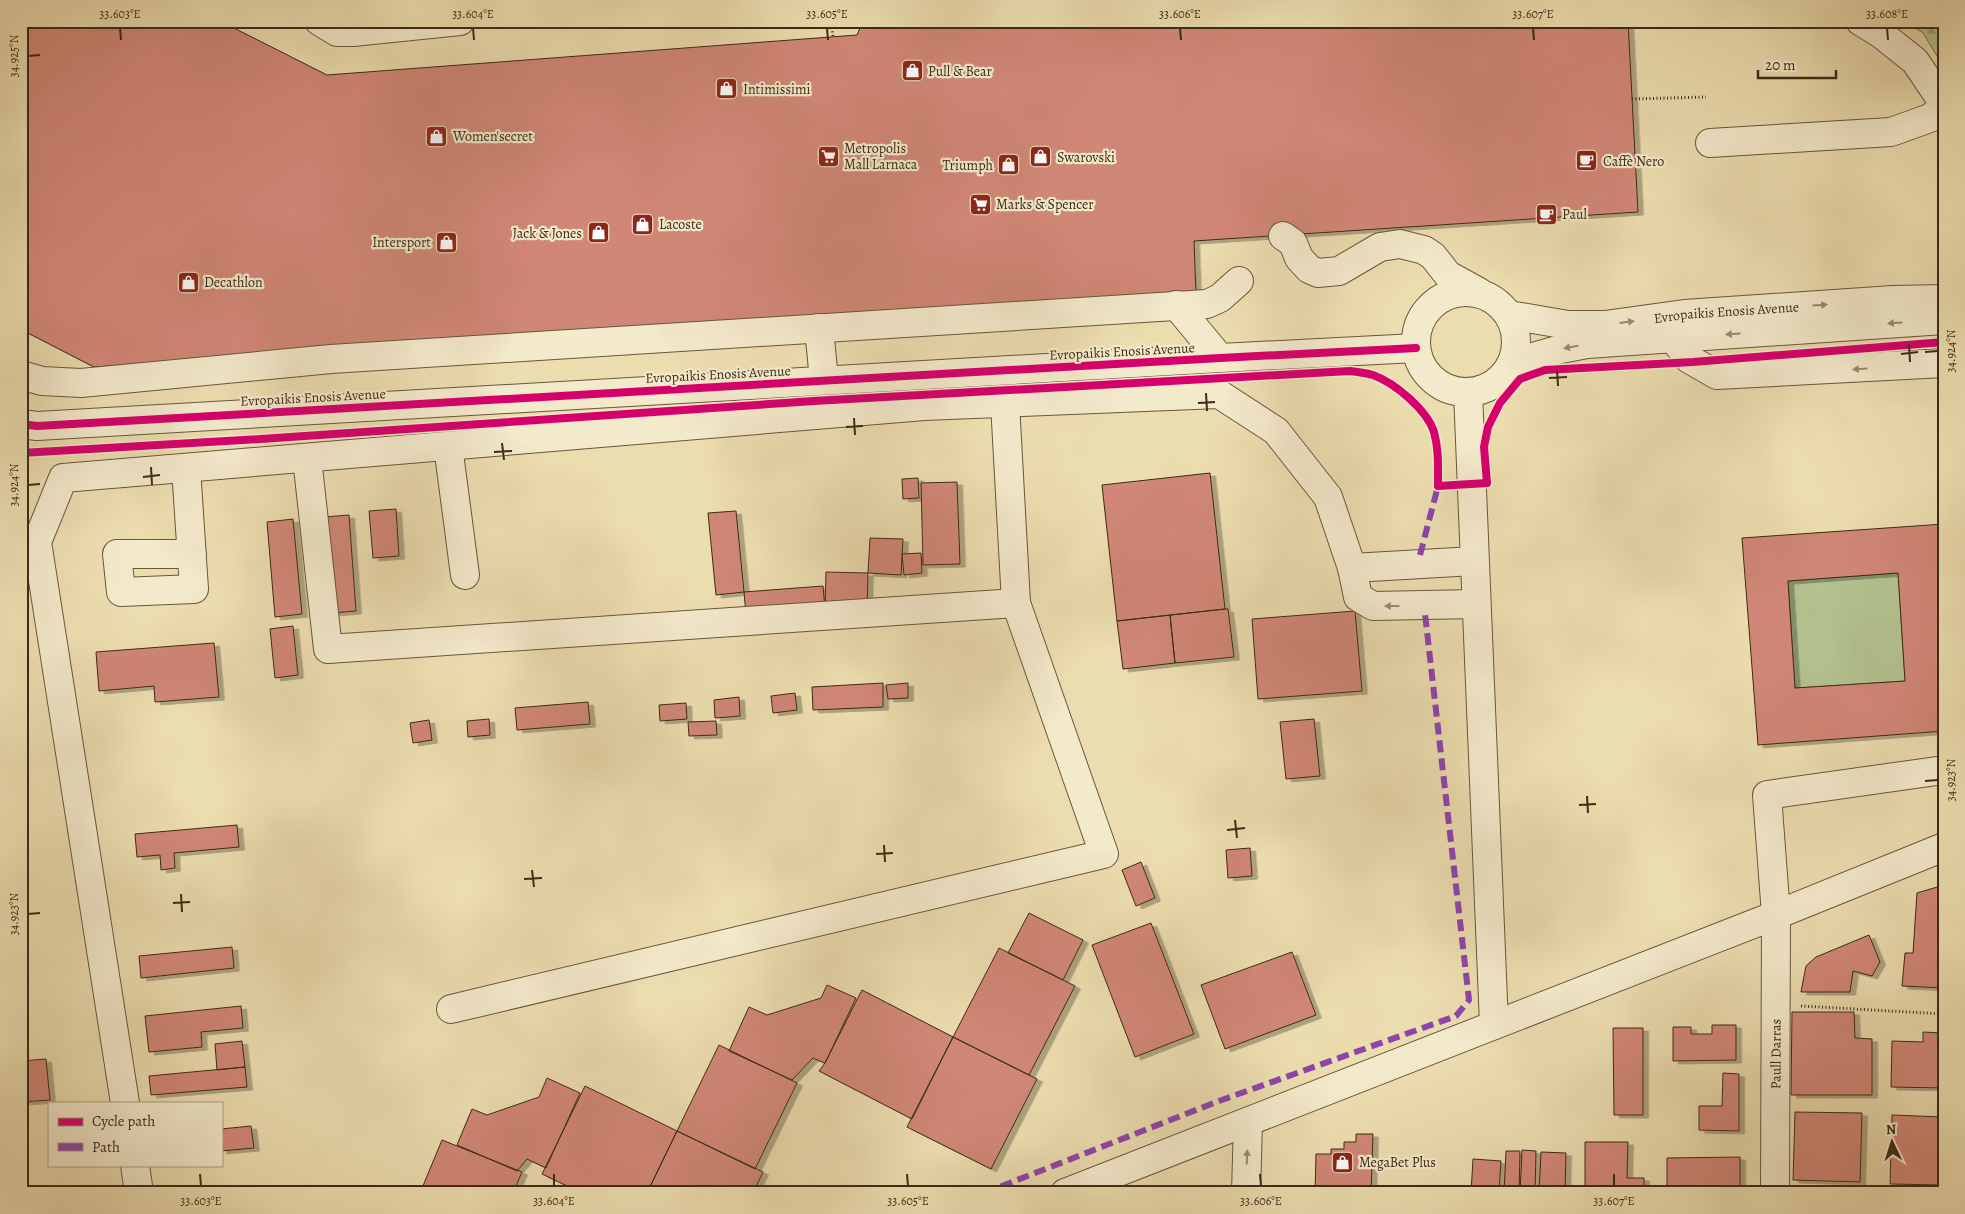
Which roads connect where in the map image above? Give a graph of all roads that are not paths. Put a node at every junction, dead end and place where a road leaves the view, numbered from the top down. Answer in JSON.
{"nodes":[{"id":1,"x":319,"y":21,"type":"edge"},
{"id":2,"x":460,"y":21,"type":"edge"},
{"id":3,"x":1860,"y":21,"type":"edge"},
{"id":4,"x":1944,"y":106,"type":"edge"},
{"id":5,"x":1710,"y":144,"type":"dead end"},
{"id":6,"x":1283,"y":236,"type":"dead end"},
{"id":7,"x":1391,"y":246,"type":"junction"},
{"id":8,"x":1239,"y":281,"type":"dead end"},
{"id":9,"x":1481,"y":294,"type":"junction"},
{"id":10,"x":1944,"y":299,"type":"edge"},
{"id":11,"x":1434,"y":302,"type":"junction"},
{"id":12,"x":1176,"y":305,"type":"junction"},
{"id":13,"x":1509,"y":315,"type":"junction"},
{"id":14,"x":1944,"y":320,"type":"edge"},
{"id":15,"x":819,"y":328,"type":"junction"},
{"id":16,"x":1674,"y":338,"type":"junction"},
{"id":17,"x":1416,"y":348,"type":"junction"},
{"id":18,"x":1220,"y":358,"type":"junction"},
{"id":19,"x":1512,"y":363,"type":"junction"},
{"id":20,"x":1944,"y":363,"type":"edge"},
{"id":21,"x":21,"y":375,"type":"edge"},
{"id":22,"x":824,"y":380,"type":"junction"},
{"id":23,"x":1468,"y":392,"type":"junction"},
{"id":24,"x":1005,"y":403,"type":"junction"},
{"id":25,"x":21,"y":424,"type":"edge"},
{"id":26,"x":448,"y":446,"type":"junction"},
{"id":27,"x":307,"y":458,"type":"junction"},
{"id":28,"x":186,"y":468,"type":"junction"},
{"id":29,"x":29,"y":543,"type":"edge"},
{"id":30,"x":192,"y":554,"type":"dead end"},
{"id":31,"x":1474,"y":561,"type":"junction"},
{"id":32,"x":1427,"y":564,"type":"junction"},
{"id":33,"x":1352,"y":568,"type":"junction"},
{"id":34,"x":465,"y":575,"type":"dead end"},
{"id":35,"x":1016,"y":603,"type":"junction"},
{"id":36,"x":1476,"y":604,"type":"junction"},
{"id":37,"x":1431,"y":605,"type":"junction"},
{"id":38,"x":1944,"y":770,"type":"edge"},
{"id":39,"x":1944,"y":847,"type":"edge"},
{"id":40,"x":1776,"y":915,"type":"junction"},
{"id":41,"x":451,"y":1009,"type":"dead end"},
{"id":42,"x":1494,"y":1025,"type":"junction"},
{"id":43,"x":125,"y":1102,"type":"edge"},
{"id":44,"x":1248,"y":1122,"type":"junction"},
{"id":45,"x":135,"y":1166,"type":"edge"},
{"id":46,"x":139,"y":1193,"type":"edge"},
{"id":47,"x":1065,"y":1193,"type":"edge"},
{"id":48,"x":1246,"y":1193,"type":"edge"},
{"id":49,"x":1774,"y":1193,"type":"edge"}],
"edges":[{"from":1,"to":2,"type":"street"},
{"from":3,"to":4,"type":"street"},
{"from":4,"to":5,"type":"street"},
{"from":6,"to":7,"type":"street"},
{"from":7,"to":9,"type":"street"},
{"from":7,"to":11,"type":"street"},
{"from":8,"to":12,"type":"street"},
{"from":9,"to":11,"type":"street"},
{"from":9,"to":13,"type":"street"},
{"from":13,"to":10,"type":"street","name":"Evropaikis Enosis Avenue","one_way":true},
{"from":11,"to":17,"type":"street"},
{"from":12,"to":15,"type":"street"},
{"from":12,"to":18,"type":"street"},
{"from":13,"to":19,"type":"street"},
{"from":14,"to":16,"type":"street","name":"Evropaikis Enosis Avenue","one_way":true},
{"from":15,"to":21,"type":"street"},
{"from":15,"to":22,"type":"street"},
{"from":16,"to":19,"type":"street","name":"Evropaikis Enosis Avenue","one_way":true},
{"from":20,"to":16,"type":"street","one_way":true},
{"from":17,"to":18,"type":"street","name":"Evropaikis Enosis Avenue"},
{"from":17,"to":23,"type":"street"},
{"from":18,"to":22,"type":"street","name":"Evropaikis Enosis Avenue"},
{"from":19,"to":23,"type":"street"},
{"from":22,"to":25,"type":"street","name":"Evropaikis Enosis Avenue"},
{"from":23,"to":31,"type":"street"},
{"from":24,"to":26,"type":"street"},
{"from":24,"to":33,"type":"street"},
{"from":24,"to":35,"type":"street"},
{"from":26,"to":27,"type":"street"},
{"from":26,"to":34,"type":"street"},
{"from":27,"to":28,"type":"street"},
{"from":27,"to":35,"type":"street"},
{"from":28,"to":29,"type":"street"},
{"from":28,"to":30,"type":"street"},
{"from":29,"to":43,"type":"street"},
{"from":31,"to":32,"type":"street"},
{"from":31,"to":36,"type":"street"},
{"from":32,"to":33,"type":"street"},
{"from":32,"to":37,"type":"street"},
{"from":37,"to":33,"type":"street","one_way":true},
{"from":35,"to":41,"type":"street"},
{"from":36,"to":37,"type":"street"},
{"from":36,"to":42,"type":"street"},
{"from":38,"to":40,"type":"street","name":"Paull Darras"},
{"from":39,"to":40,"type":"street"},
{"from":40,"to":42,"type":"street"},
{"from":40,"to":49,"type":"street","name":"Paull Darras"},
{"from":42,"to":44,"type":"street"},
{"from":44,"to":47,"type":"street"},
{"from":48,"to":44,"type":"street","one_way":true},
{"from":45,"to":46,"type":"street"}]}
